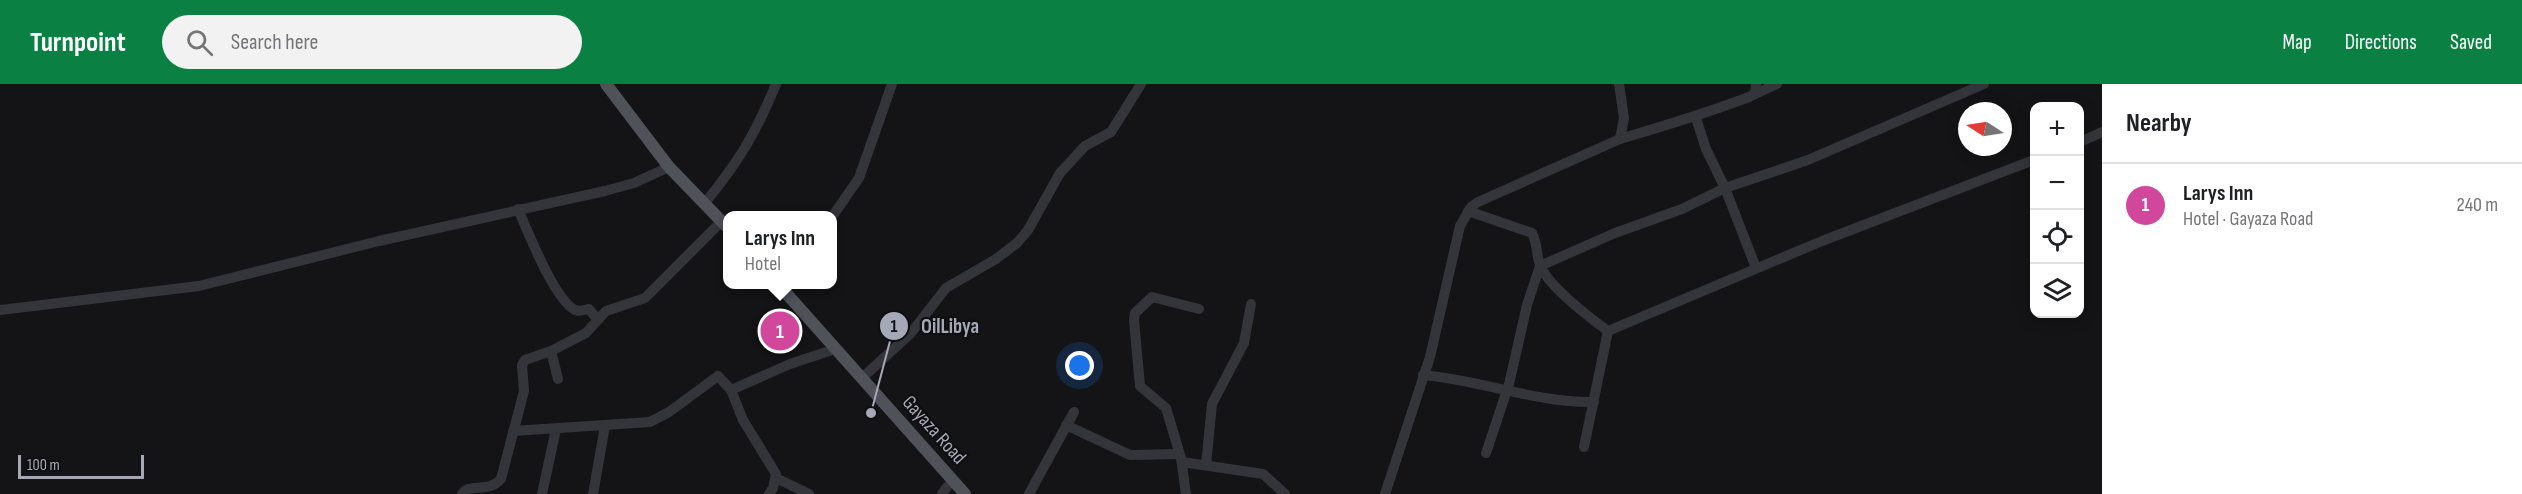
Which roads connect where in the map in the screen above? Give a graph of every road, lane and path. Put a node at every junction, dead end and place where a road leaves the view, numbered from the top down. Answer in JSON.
{"nodes":[{"id":1,"x":606,"y":84,"type":"edge"},
{"id":2,"x":776,"y":84,"type":"edge"},
{"id":3,"x":892,"y":84,"type":"edge"},
{"id":4,"x":1141,"y":84,"type":"edge"},
{"id":5,"x":1619,"y":84,"type":"edge"},
{"id":6,"x":1776,"y":84,"type":"edge"},
{"id":7,"x":1984,"y":84,"type":"edge"},
{"id":8,"x":1756,"y":89,"type":"edge"},
{"id":9,"x":1696,"y":118,"type":"junction"},
{"id":10,"x":2102,"y":132,"type":"edge"},
{"id":11,"x":1620,"y":139,"type":"junction"},
{"id":12,"x":2084,"y":140,"type":"edge"},
{"id":13,"x":2030,"y":162,"type":"edge"},
{"id":14,"x":669,"y":167,"type":"junction"},
{"id":15,"x":1725,"y":188,"type":"junction"},
{"id":16,"x":704,"y":204,"type":"junction"},
{"id":17,"x":518,"y":209,"type":"junction"},
{"id":18,"x":836,"y":211,"type":"edge"},
{"id":19,"x":1468,"y":212,"type":"junction"},
{"id":20,"x":723,"y":224,"type":"edge"},
{"id":21,"x":723,"y":226,"type":"edge"},
{"id":22,"x":1540,"y":266,"type":"junction"},
{"id":23,"x":1756,"y":268,"type":"junction"},
{"id":24,"x":782,"y":289,"type":"edge"},
{"id":25,"x":1251,"y":304,"type":"dead end"},
{"id":26,"x":1199,"y":309,"type":"dead end"},
{"id":27,"x":0,"y":310,"type":"edge"},
{"id":28,"x":598,"y":320,"type":"junction"},
{"id":29,"x":1608,"y":331,"type":"junction"},
{"id":30,"x":835,"y":349,"type":"junction"},
{"id":31,"x":551,"y":351,"type":"junction"},
{"id":32,"x":1423,"y":375,"type":"junction"},
{"id":33,"x":862,"y":378,"type":"junction"},
{"id":34,"x":558,"y":379,"type":"dead end"},
{"id":35,"x":731,"y":390,"type":"junction"},
{"id":36,"x":1506,"y":391,"type":"junction"},
{"id":37,"x":1594,"y":402,"type":"junction"},
{"id":38,"x":1074,"y":412,"type":"dead end"},
{"id":39,"x":1066,"y":425,"type":"junction"},
{"id":40,"x":605,"y":426,"type":"junction"},
{"id":41,"x":556,"y":429,"type":"junction"},
{"id":42,"x":513,"y":431,"type":"junction"},
{"id":43,"x":1584,"y":447,"type":"dead end"},
{"id":44,"x":1486,"y":453,"type":"dead end"},
{"id":45,"x":1180,"y":458,"type":"junction"},
{"id":46,"x":1206,"y":465,"type":"junction"},
{"id":47,"x":776,"y":478,"type":"junction"},
{"id":48,"x":462,"y":494,"type":"edge"},
{"id":49,"x":542,"y":494,"type":"edge"},
{"id":50,"x":593,"y":494,"type":"edge"},
{"id":51,"x":769,"y":494,"type":"edge"},
{"id":52,"x":809,"y":494,"type":"edge"},
{"id":53,"x":965,"y":494,"type":"edge"},
{"id":54,"x":1029,"y":494,"type":"edge"},
{"id":55,"x":1186,"y":494,"type":"edge"},
{"id":56,"x":1285,"y":494,"type":"edge"},
{"id":57,"x":1385,"y":494,"type":"edge"}],
"edges":[{"from":1,"to":14,"type":"main road"},
{"from":2,"to":16,"type":"street"},
{"from":3,"to":18,"type":"street"},
{"from":4,"to":33,"type":"street"},
{"from":5,"to":11,"type":"street"},
{"from":6,"to":8,"type":"street"},
{"from":7,"to":15,"type":"street"},
{"from":8,"to":9,"type":"street"},
{"from":9,"to":11,"type":"street"},
{"from":9,"to":15,"type":"street"},
{"from":10,"to":12,"type":"street"},
{"from":11,"to":19,"type":"street"},
{"from":13,"to":23,"type":"street"},
{"from":14,"to":16,"type":"main road"},
{"from":14,"to":17,"type":"street"},
{"from":15,"to":22,"type":"street"},
{"from":15,"to":23,"type":"street"},
{"from":16,"to":20,"type":"main road"},
{"from":17,"to":27,"type":"street"},
{"from":17,"to":28,"type":"street"},
{"from":19,"to":22,"type":"street"},
{"from":19,"to":32,"type":"street"},
{"from":21,"to":28,"type":"street"},
{"from":22,"to":29,"type":"street"},
{"from":22,"to":36,"type":"street"},
{"from":23,"to":29,"type":"street"},
{"from":24,"to":30,"type":"main road","name":"Gayaza Road"},
{"from":25,"to":46,"type":"street"},
{"from":26,"to":45,"type":"street"},
{"from":28,"to":31,"type":"street"},
{"from":29,"to":37,"type":"street"},
{"from":30,"to":33,"type":"main road","name":"Gayaza Road"},
{"from":30,"to":35,"type":"street"},
{"from":31,"to":34,"type":"street"},
{"from":31,"to":42,"type":"street"},
{"from":32,"to":36,"type":"street"},
{"from":32,"to":57,"type":"street"},
{"from":33,"to":53,"type":"main road","name":"Gayaza Road"},
{"from":35,"to":40,"type":"street"},
{"from":35,"to":47,"type":"street"},
{"from":36,"to":37,"type":"street"},
{"from":36,"to":44,"type":"street"},
{"from":37,"to":43,"type":"street"},
{"from":38,"to":39,"type":"street"},
{"from":39,"to":45,"type":"street"},
{"from":39,"to":54,"type":"street"},
{"from":40,"to":41,"type":"street"},
{"from":40,"to":50,"type":"street"},
{"from":41,"to":42,"type":"street"},
{"from":41,"to":49,"type":"street"},
{"from":42,"to":48,"type":"street"},
{"from":45,"to":46,"type":"street"},
{"from":45,"to":55,"type":"street"},
{"from":46,"to":56,"type":"street"},
{"from":47,"to":51,"type":"street"},
{"from":47,"to":52,"type":"street"}]}
